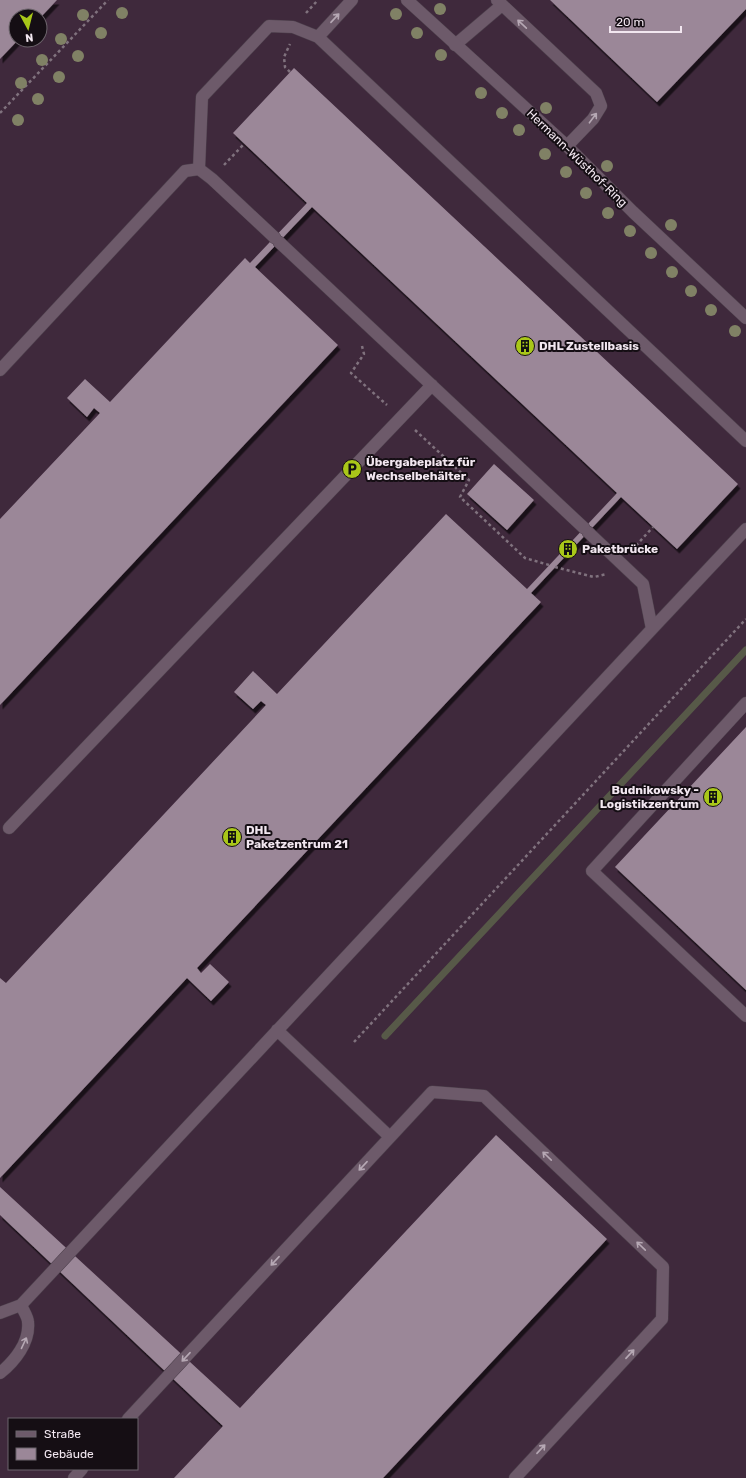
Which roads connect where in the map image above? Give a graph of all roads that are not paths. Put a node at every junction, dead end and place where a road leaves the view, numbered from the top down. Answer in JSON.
{"nodes":[{"id":1,"x":352,"y":0,"type":"edge"},
{"id":2,"x":407,"y":0,"type":"edge"},
{"id":3,"x":499,"y":2,"type":"edge"},
{"id":4,"x":318,"y":37,"type":"junction"},
{"id":5,"x":455,"y":45,"type":"junction"},
{"id":6,"x":567,"y":146,"type":"junction"},
{"id":7,"x":199,"y":169,"type":"junction"},
{"id":8,"x":746,"y":318,"type":"edge"},
{"id":9,"x":0,"y":370,"type":"edge"},
{"id":10,"x":432,"y":385,"type":"junction"},
{"id":11,"x":746,"y":441,"type":"edge"},
{"id":12,"x":746,"y":529,"type":"edge"},
{"id":13,"x":652,"y":629,"type":"junction"},
{"id":14,"x":746,"y":704,"type":"edge"},
{"id":15,"x":9,"y":828,"type":"dead end"},
{"id":16,"x":746,"y":1016,"type":"edge"},
{"id":17,"x":277,"y":1030,"type":"junction"},
{"id":18,"x":390,"y":1137,"type":"junction"},
{"id":19,"x":21,"y":1305,"type":"junction"},
{"id":20,"x":0,"y":1313,"type":"edge"},
{"id":21,"x":0,"y":1373,"type":"edge"},
{"id":22,"x":129,"y":1418,"type":"edge"},
{"id":23,"x":81,"y":1470,"type":"edge"},
{"id":24,"x":74,"y":1478,"type":"edge"},
{"id":25,"x":515,"y":1478,"type":"edge"}],
"edges":[{"from":4,"to":1,"type":"street","one_way":true},
{"from":2,"to":5,"type":"street","name":"Hermann-Wüsthof-Ring"},
{"from":3,"to":5,"type":"street"},
{"from":6,"to":3,"type":"street","one_way":true},
{"from":4,"to":7,"type":"street"},
{"from":4,"to":11,"type":"street"},
{"from":5,"to":6,"type":"street","name":"Hermann-Wüsthof-Ring"},
{"from":6,"to":8,"type":"street","name":"Hermann-Wüsthof-Ring"},
{"from":7,"to":9,"type":"street"},
{"from":7,"to":10,"type":"street"},
{"from":10,"to":13,"type":"street"},
{"from":10,"to":15,"type":"street"},
{"from":12,"to":13,"type":"street"},
{"from":13,"to":17,"type":"street"},
{"from":14,"to":16,"type":"street"},
{"from":17,"to":18,"type":"street"},
{"from":17,"to":19,"type":"street"},
{"from":18,"to":22,"type":"street","one_way":true},
{"from":25,"to":18,"type":"street","one_way":true},
{"from":19,"to":20,"type":"street"},
{"from":21,"to":19,"type":"street","one_way":true},
{"from":23,"to":24,"type":"street"}]}
